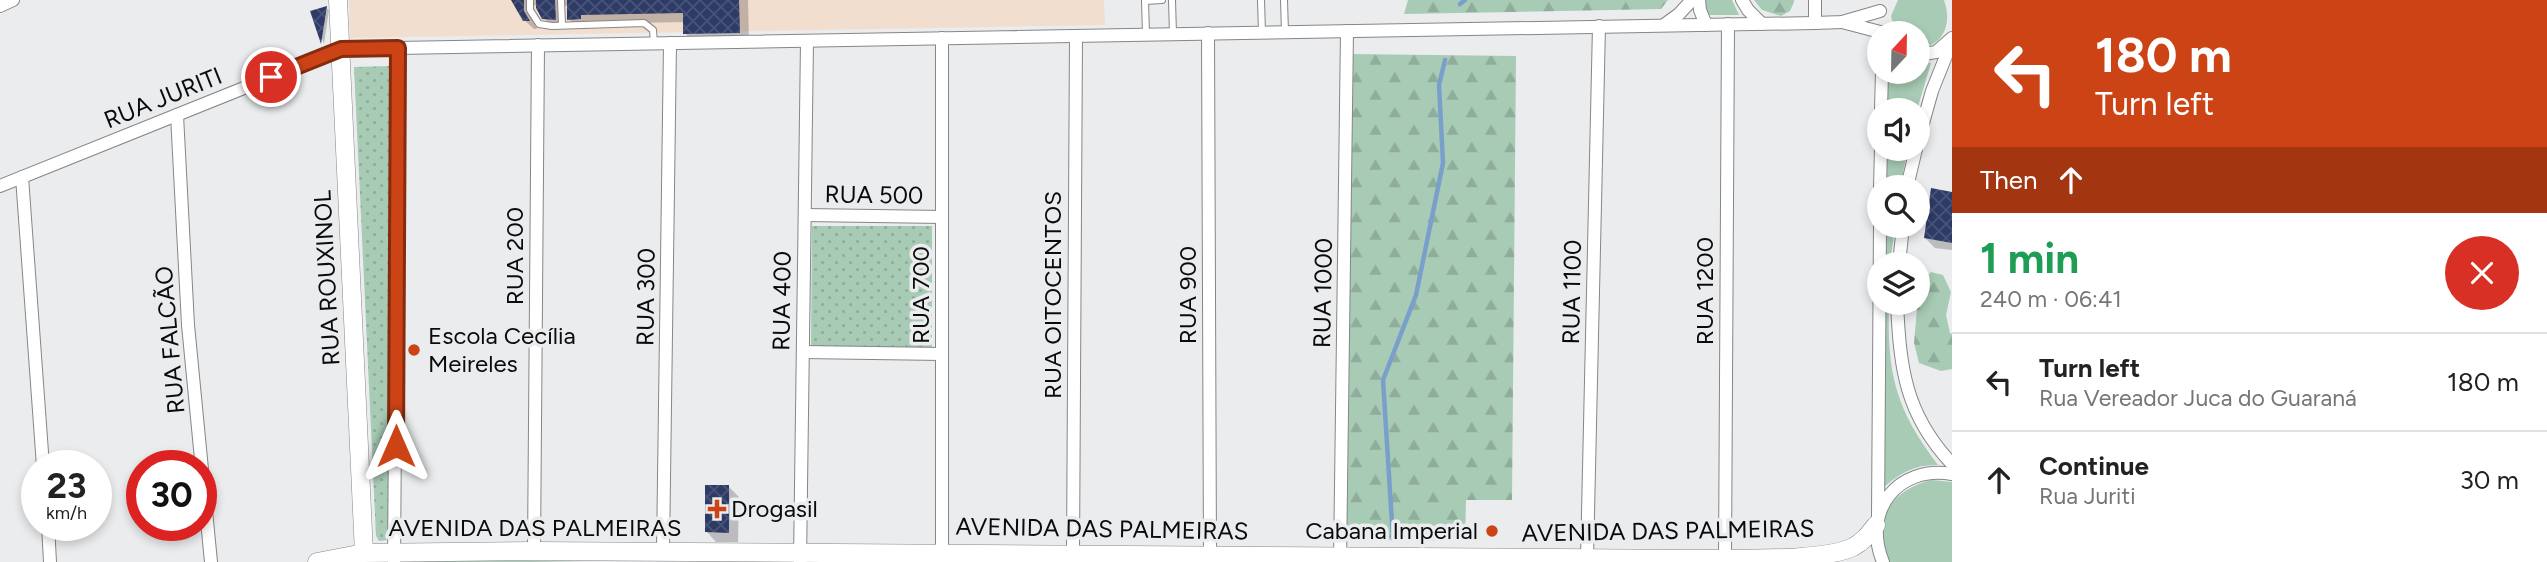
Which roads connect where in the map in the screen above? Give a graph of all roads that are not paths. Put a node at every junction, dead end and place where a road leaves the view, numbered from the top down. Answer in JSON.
{"nodes":[{"id":1,"x":13,"y":0,"type":"edge"},
{"id":2,"x":338,"y":0,"type":"edge"},
{"id":3,"x":530,"y":0,"type":"edge"},
{"id":4,"x":561,"y":0,"type":"edge"},
{"id":5,"x":1162,"y":0,"type":"edge"},
{"id":6,"x":1172,"y":0,"type":"edge"},
{"id":7,"x":1261,"y":0,"type":"edge"},
{"id":8,"x":1284,"y":0,"type":"edge"},
{"id":9,"x":1692,"y":0,"type":"edge"},
{"id":10,"x":1699,"y":0,"type":"edge"},
{"id":11,"x":1742,"y":0,"type":"edge"},
{"id":12,"x":1815,"y":0,"type":"edge"},
{"id":13,"x":1145,"y":1,"type":"edge"},
{"id":14,"x":1882,"y":5,"type":"edge"},
{"id":15,"x":0,"y":6,"type":"edge"},
{"id":16,"x":1842,"y":22,"type":"junction"},
{"id":17,"x":1815,"y":23,"type":"junction"},
{"id":18,"x":1728,"y":24,"type":"junction"},
{"id":19,"x":1762,"y":24,"type":"junction"},
{"id":20,"x":562,"y":25,"type":"junction"},
{"id":21,"x":1663,"y":25,"type":"junction"},
{"id":22,"x":1706,"y":25,"type":"junction"},
{"id":23,"x":1599,"y":26,"type":"junction"},
{"id":24,"x":1867,"y":29,"type":"edge"},
{"id":25,"x":1347,"y":31,"type":"junction"},
{"id":26,"x":1262,"y":32,"type":"junction"},
{"id":27,"x":1284,"y":32,"type":"junction"},
{"id":28,"x":1208,"y":33,"type":"junction"},
{"id":29,"x":1146,"y":34,"type":"junction"},
{"id":30,"x":1173,"y":34,"type":"junction"},
{"id":31,"x":1076,"y":36,"type":"junction"},
{"id":32,"x":943,"y":38,"type":"junction"},
{"id":33,"x":1952,"y":39,"type":"edge"},
{"id":34,"x":807,"y":41,"type":"junction"},
{"id":35,"x":654,"y":43,"type":"junction"},
{"id":36,"x":670,"y":43,"type":"junction"},
{"id":37,"x":538,"y":45,"type":"junction"},
{"id":38,"x":398,"y":48,"type":"junction"},
{"id":39,"x":341,"y":49,"type":"junction"},
{"id":40,"x":1930,"y":53,"type":"edge"},
{"id":41,"x":1930,"y":98,"type":"edge"},
{"id":42,"x":177,"y":115,"type":"junction"},
{"id":43,"x":22,"y":177,"type":"junction"},
{"id":44,"x":0,"y":186,"type":"edge"},
{"id":45,"x":804,"y":215,"type":"junction"},
{"id":46,"x":942,"y":217,"type":"junction"},
{"id":47,"x":1880,"y":238,"type":"edge"},
{"id":48,"x":1897,"y":315,"type":"edge"},
{"id":49,"x":803,"y":352,"type":"junction"},
{"id":50,"x":942,"y":354,"type":"junction"},
{"id":51,"x":42,"y":450,"type":"edge"},
{"id":52,"x":1952,"y":464,"type":"edge"},
{"id":53,"x":1952,"y":474,"type":"edge"},
{"id":54,"x":1877,"y":522,"type":"junction"},
{"id":55,"x":49,"y":541,"type":"edge"},
{"id":56,"x":534,"y":551,"type":"junction"},
{"id":57,"x":663,"y":551,"type":"junction"},
{"id":58,"x":942,"y":552,"type":"junction"},
{"id":59,"x":363,"y":553,"type":"junction"},
{"id":60,"x":1073,"y":554,"type":"junction"},
{"id":61,"x":1210,"y":556,"type":"junction"},
{"id":62,"x":395,"y":557,"type":"edge"},
{"id":63,"x":744,"y":557,"type":"edge"},
{"id":64,"x":800,"y":557,"type":"edge"},
{"id":65,"x":1587,"y":558,"type":"junction"},
{"id":66,"x":1725,"y":558,"type":"junction"},
{"id":67,"x":1340,"y":559,"type":"edge"},
{"id":68,"x":1434,"y":559,"type":"edge"},
{"id":69,"x":1696,"y":560,"type":"edge"},
{"id":70,"x":50,"y":562,"type":"edge"},
{"id":71,"x":211,"y":562,"type":"edge"},
{"id":72,"x":317,"y":562,"type":"edge"},
{"id":73,"x":1883,"y":562,"type":"edge"}],
"edges":[{"from":1,"to":15,"type":"street"},
{"from":2,"to":39,"type":"street","name":"RUA ROUXINOL"},
{"from":3,"to":20,"type":"lane"},
{"from":4,"to":20,"type":"lane"},
{"from":5,"to":13,"type":"lane"},
{"from":6,"to":30,"type":"lane"},
{"from":7,"to":26,"type":"lane"},
{"from":8,"to":27,"type":"lane"},
{"from":9,"to":21,"type":"street"},
{"from":10,"to":22,"type":"street"},
{"from":11,"to":19,"type":"street"},
{"from":12,"to":17,"type":"street"},
{"from":13,"to":29,"type":"lane"},
{"from":14,"to":16,"type":"street"},
{"from":16,"to":17,"type":"street"},
{"from":16,"to":24,"type":"street"},
{"from":17,"to":19,"type":"street"},
{"from":18,"to":19,"type":"street"},
{"from":18,"to":22,"type":"street"},
{"from":18,"to":66,"type":"street","name":"RUA 1200"},
{"from":20,"to":35,"type":"lane"},
{"from":21,"to":22,"type":"street"},
{"from":21,"to":23,"type":"street"},
{"from":23,"to":25,"type":"street"},
{"from":23,"to":65,"type":"street","name":"RUA 1100"},
{"from":25,"to":27,"type":"street"},
{"from":25,"to":67,"type":"street","name":"RUA 1000"},
{"from":26,"to":27,"type":"street"},
{"from":26,"to":28,"type":"street"},
{"from":28,"to":30,"type":"street"},
{"from":28,"to":61,"type":"street","name":"RUA 900"},
{"from":29,"to":30,"type":"street"},
{"from":29,"to":31,"type":"street"},
{"from":31,"to":32,"type":"street"},
{"from":31,"to":60,"type":"street","name":"RUA OITOCENTOS"},
{"from":32,"to":34,"type":"street"},
{"from":32,"to":46,"type":"street","name":"RUA 700"},
{"from":33,"to":40,"type":"street"},
{"from":33,"to":41,"type":"street"},
{"from":34,"to":36,"type":"street"},
{"from":34,"to":45,"type":"street","name":"RUA 400"},
{"from":35,"to":36,"type":"street"},
{"from":35,"to":37,"type":"street"},
{"from":36,"to":57,"type":"street","name":"RUA 300"},
{"from":37,"to":38,"type":"street"},
{"from":37,"to":56,"type":"street","name":"RUA 200"},
{"from":38,"to":39,"type":"street"},
{"from":38,"to":62,"type":"street"},
{"from":39,"to":42,"type":"street","name":"RUA JURITI"},
{"from":39,"to":59,"type":"street","name":"RUA ROUXINOL"},
{"from":42,"to":43,"type":"street","name":"RUA JURITI"},
{"from":42,"to":71,"type":"street","name":"RUA FALCÃO"},
{"from":43,"to":44,"type":"street","name":"RUA JURITI"},
{"from":43,"to":51,"type":"street"},
{"from":45,"to":46,"type":"street","name":"RUA 500"},
{"from":45,"to":49,"type":"street","name":"RUA 400"},
{"from":46,"to":50,"type":"street","name":"RUA 700"},
{"from":47,"to":54,"type":"street"},
{"from":48,"to":52,"type":"street"},
{"from":49,"to":50,"type":"street"},
{"from":49,"to":64,"type":"street","name":"RUA 400"},
{"from":50,"to":58,"type":"street","name":"RUA 700"},
{"from":53,"to":54,"type":"street"},
{"from":54,"to":66,"type":"street","name":"AVENIDA DAS PALMEIRAS"},
{"from":54,"to":73,"type":"street"},
{"from":55,"to":70,"type":"street"},
{"from":56,"to":57,"type":"street","name":"AVENIDA DAS PALMEIRAS"},
{"from":56,"to":62,"type":"street","name":"AVENIDA DAS PALMEIRAS"},
{"from":57,"to":63,"type":"street","name":"AVENIDA DAS PALMEIRAS"},
{"from":58,"to":60,"type":"street","name":"AVENIDA DAS PALMEIRAS"},
{"from":58,"to":64,"type":"street","name":"AVENIDA DAS PALMEIRAS"},
{"from":59,"to":62,"type":"street","name":"AVENIDA DAS PALMEIRAS"},
{"from":59,"to":72,"type":"street","name":"AVENIDA DAS PALMEIRAS"},
{"from":60,"to":61,"type":"street","name":"AVENIDA DAS PALMEIRAS"},
{"from":61,"to":67,"type":"street","name":"AVENIDA DAS PALMEIRAS"},
{"from":63,"to":64,"type":"street","name":"AVENIDA DAS PALMEIRAS"},
{"from":65,"to":68,"type":"street","name":"AVENIDA DAS PALMEIRAS"},
{"from":65,"to":69,"type":"street","name":"AVENIDA DAS PALMEIRAS"},
{"from":66,"to":69,"type":"street","name":"AVENIDA DAS PALMEIRAS"},
{"from":67,"to":68,"type":"street","name":"AVENIDA DAS PALMEIRAS"}]}
